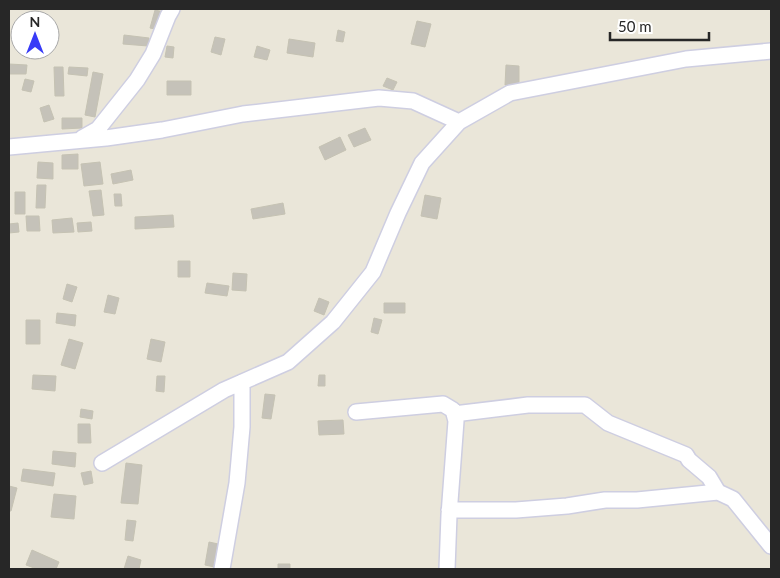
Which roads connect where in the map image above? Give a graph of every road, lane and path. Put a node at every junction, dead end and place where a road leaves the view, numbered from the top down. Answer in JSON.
{"nodes":[{"id":1,"x":172,"y":9,"type":"edge"},
{"id":2,"x":771,"y":51,"type":"edge"},
{"id":3,"x":459,"y":122,"type":"junction"},
{"id":4,"x":76,"y":142,"type":"junction"},
{"id":5,"x":9,"y":147,"type":"edge"},
{"id":6,"x":242,"y":382,"type":"junction"},
{"id":7,"x":356,"y":412,"type":"dead end"},
{"id":8,"x":454,"y":414,"type":"junction"},
{"id":9,"x":102,"y":463,"type":"dead end"},
{"id":10,"x":718,"y":492,"type":"junction"},
{"id":11,"x":449,"y":510,"type":"junction"},
{"id":12,"x":771,"y":546,"type":"edge"},
{"id":13,"x":222,"y":569,"type":"edge"},
{"id":14,"x":446,"y":569,"type":"edge"}],
"edges":[{"from":1,"to":4,"type":"street"},
{"from":2,"to":3,"type":"street"},
{"from":3,"to":4,"type":"street"},
{"from":3,"to":6,"type":"street"},
{"from":4,"to":5,"type":"street"},
{"from":6,"to":9,"type":"street"},
{"from":6,"to":13,"type":"street"},
{"from":7,"to":8,"type":"street"},
{"from":8,"to":10,"type":"street"},
{"from":8,"to":11,"type":"street"},
{"from":10,"to":11,"type":"street"},
{"from":10,"to":12,"type":"street"},
{"from":11,"to":14,"type":"street"}]}
